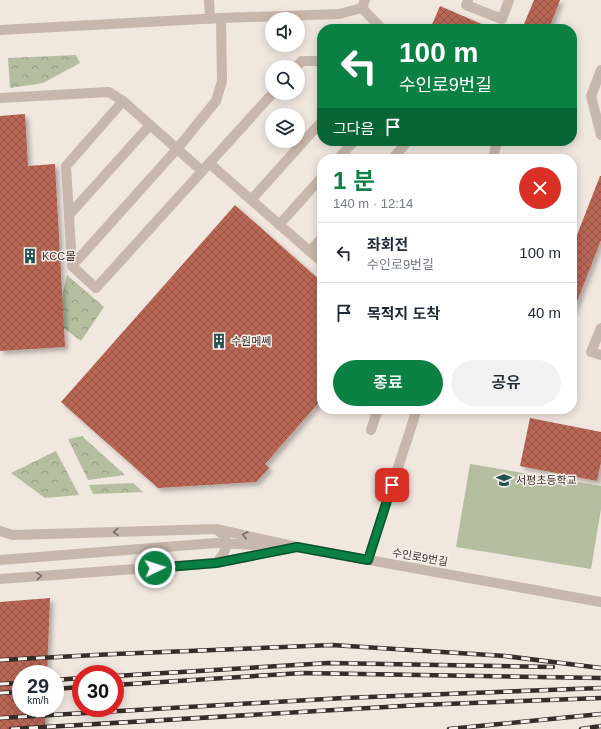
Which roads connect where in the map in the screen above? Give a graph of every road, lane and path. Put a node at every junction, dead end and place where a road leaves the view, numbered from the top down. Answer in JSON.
{"nodes":[{"id":1,"x":209,"y":0,"type":"edge"},
{"id":2,"x":352,"y":0,"type":"edge"},
{"id":3,"x":468,"y":0,"type":"edge"},
{"id":4,"x":509,"y":0,"type":"edge"},
{"id":5,"x":363,"y":4,"type":"edge"},
{"id":6,"x":221,"y":18,"type":"junction"},
{"id":7,"x":210,"y":19,"type":"junction"},
{"id":8,"x":378,"y":24,"type":"edge"},
{"id":9,"x":0,"y":30,"type":"edge"},
{"id":10,"x":305,"y":61,"type":"edge"},
{"id":11,"x":317,"y":61,"type":"edge"},
{"id":12,"x":601,"y":70,"type":"edge"},
{"id":13,"x":0,"y":98,"type":"edge"},
{"id":14,"x":267,"y":100,"type":"edge"},
{"id":15,"x":123,"y":101,"type":"junction"},
{"id":16,"x":150,"y":125,"type":"junction"},
{"id":17,"x":317,"y":127,"type":"edge"},
{"id":18,"x":601,"y":135,"type":"edge"},
{"id":19,"x":350,"y":146,"type":"edge"},
{"id":20,"x":404,"y":146,"type":"edge"},
{"id":21,"x":177,"y":149,"type":"junction"},
{"id":22,"x":342,"y":154,"type":"edge"},
{"id":23,"x":396,"y":154,"type":"edge"},
{"id":24,"x":206,"y":167,"type":"junction"},
{"id":25,"x":317,"y":183,"type":"edge"},
{"id":26,"x":251,"y":200,"type":"junction"},
{"id":27,"x":69,"y":215,"type":"junction"},
{"id":28,"x":280,"y":225,"type":"junction"},
{"id":29,"x":317,"y":243,"type":"edge"},
{"id":30,"x":310,"y":251,"type":"junction"},
{"id":31,"x":317,"y":257,"type":"edge"},
{"id":32,"x":72,"y":266,"type":"junction"},
{"id":33,"x":601,"y":328,"type":"edge"},
{"id":34,"x":601,"y":355,"type":"edge"},
{"id":35,"x":376,"y":414,"type":"edge"},
{"id":36,"x":415,"y":414,"type":"edge"},
{"id":37,"x":371,"y":430,"type":"dead end"},
{"id":38,"x":216,"y":528,"type":"junction"},
{"id":39,"x":0,"y":531,"type":"edge"},
{"id":40,"x":297,"y":547,"type":"junction"},
{"id":41,"x":0,"y":560,"type":"edge"},
{"id":42,"x":368,"y":560,"type":"junction"},
{"id":43,"x":216,"y":563,"type":"junction"},
{"id":44,"x":0,"y":579,"type":"edge"},
{"id":45,"x":601,"y":602,"type":"edge"}],
"edges":[{"from":1,"to":7,"type":"street"},
{"from":2,"to":5,"type":"street"},
{"from":3,"to":4,"type":"street"},
{"from":5,"to":6,"type":"street"},
{"from":5,"to":8,"type":"street"},
{"from":6,"to":7,"type":"street"},
{"from":6,"to":21,"type":"street"},
{"from":7,"to":9,"type":"street"},
{"from":10,"to":11,"type":"street"},
{"from":12,"to":18,"type":"street"},
{"from":13,"to":15,"type":"street"},
{"from":14,"to":24,"type":"street"},
{"from":15,"to":16,"type":"street"},
{"from":15,"to":27,"type":"street"},
{"from":16,"to":21,"type":"street"},
{"from":16,"to":27,"type":"street"},
{"from":17,"to":26,"type":"street"},
{"from":19,"to":22,"type":"street"},
{"from":20,"to":23,"type":"street"},
{"from":21,"to":24,"type":"street"},
{"from":21,"to":32,"type":"street"},
{"from":24,"to":26,"type":"street"},
{"from":24,"to":32,"type":"street"},
{"from":25,"to":28,"type":"street"},
{"from":26,"to":28,"type":"street"},
{"from":27,"to":32,"type":"street"},
{"from":28,"to":30,"type":"street"},
{"from":29,"to":30,"type":"street"},
{"from":30,"to":31,"type":"street"},
{"from":33,"to":34,"type":"street"},
{"from":35,"to":37,"type":"street"},
{"from":36,"to":42,"type":"street"},
{"from":38,"to":39,"type":"street","one_way":true},
{"from":40,"to":38,"type":"street","one_way":true},
{"from":38,"to":43,"type":"street"},
{"from":40,"to":41,"type":"street","bridge":true},
{"from":40,"to":42,"type":"street","name":"수인로9번길"},
{"from":40,"to":43,"type":"street"},
{"from":42,"to":45,"type":"street","name":"수인로9번길"},
{"from":44,"to":43,"type":"street","one_way":true}]}
